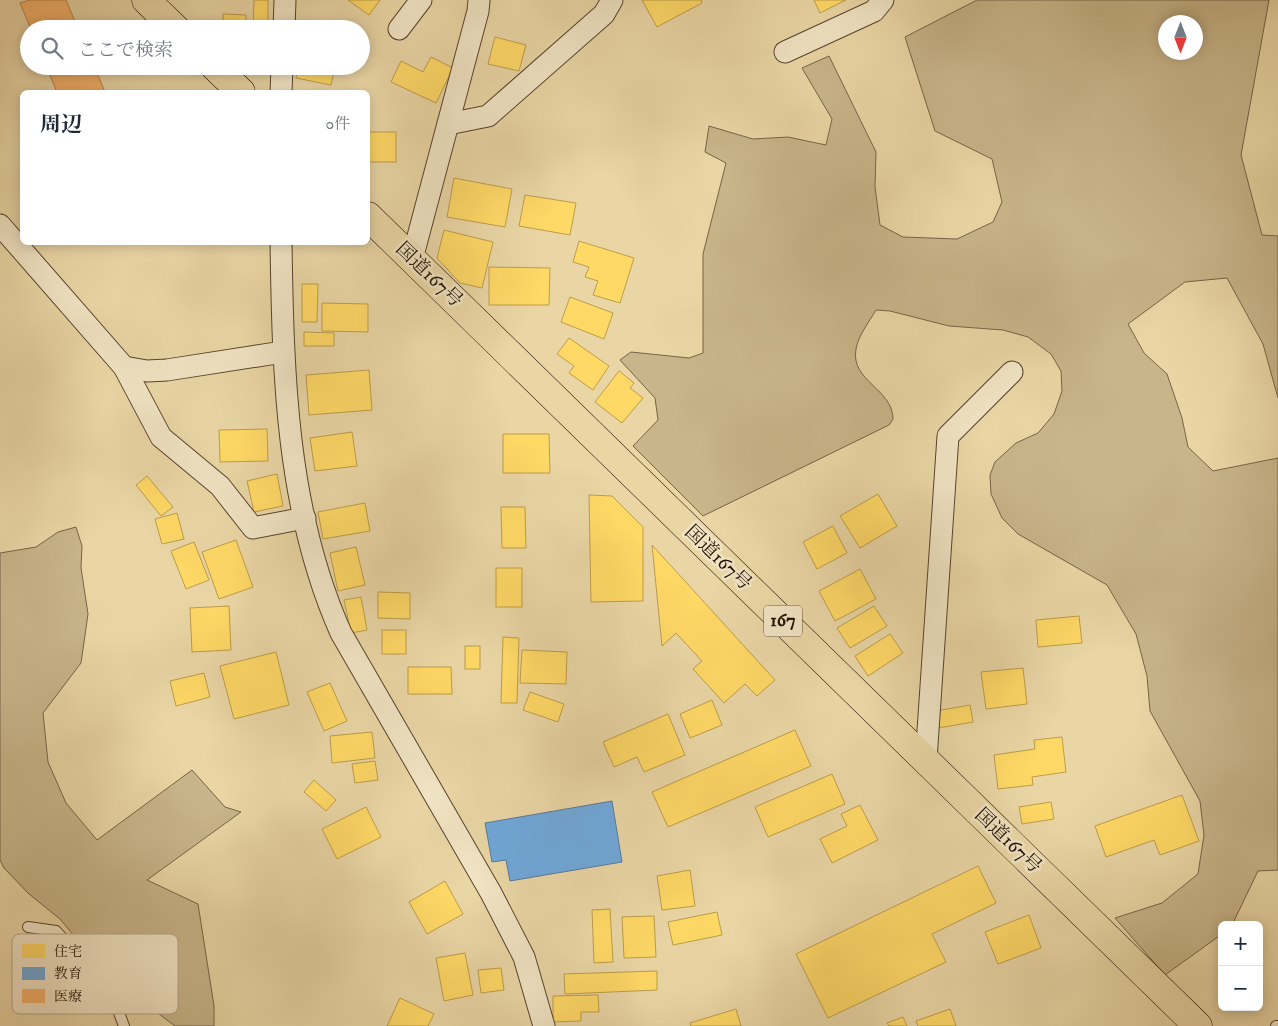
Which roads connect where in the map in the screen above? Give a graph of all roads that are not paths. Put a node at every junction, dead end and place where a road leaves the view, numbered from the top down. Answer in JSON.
{"nodes":[{"id":1,"x":146,"y":0,"type":"edge"},
{"id":2,"x":285,"y":0,"type":"edge"},
{"id":3,"x":421,"y":0,"type":"edge"},
{"id":4,"x":479,"y":0,"type":"edge"},
{"id":5,"x":612,"y":0,"type":"edge"},
{"id":6,"x":883,"y":0,"type":"edge"},
{"id":7,"x":167,"y":20,"type":"edge"},
{"id":8,"x":284,"y":20,"type":"edge"},
{"id":9,"x":399,"y":29,"type":"dead end"},
{"id":10,"x":785,"y":52,"type":"dead end"},
{"id":11,"x":223,"y":75,"type":"edge"},
{"id":12,"x":282,"y":75,"type":"edge"},
{"id":13,"x":239,"y":90,"type":"edge"},
{"id":14,"x":281,"y":90,"type":"edge"},
{"id":15,"x":448,"y":124,"type":"junction"},
{"id":16,"x":370,"y":218,"type":"edge"},
{"id":17,"x":0,"y":225,"type":"edge"},
{"id":18,"x":281,"y":245,"type":"edge"},
{"id":19,"x":412,"y":259,"type":"junction"},
{"id":20,"x":283,"y":352,"type":"junction"},
{"id":21,"x":124,"y":367,"type":"junction"},
{"id":22,"x":1012,"y":372,"type":"dead end"},
{"id":23,"x":304,"y":518,"type":"junction"},
{"id":24,"x":926,"y":760,"type":"junction"},
{"id":25,"x":28,"y":927,"type":"dead end"},
{"id":26,"x":59,"y":934,"type":"edge"},
{"id":27,"x":544,"y":1026,"type":"edge"},
{"id":28,"x":1198,"y":1026,"type":"edge"}],
"edges":[{"from":1,"to":7,"type":"highway"},
{"from":2,"to":8,"type":"street"},
{"from":3,"to":9,"type":"street"},
{"from":4,"to":15,"type":"street"},
{"from":5,"to":15,"type":"street"},
{"from":6,"to":10,"type":"street"},
{"from":11,"to":13,"type":"highway"},
{"from":12,"to":14,"type":"street"},
{"from":15,"to":19,"type":"street"},
{"from":16,"to":19,"type":"highway","name":"国道167号","number":"167"},
{"from":17,"to":21,"type":"street"},
{"from":18,"to":20,"type":"street"},
{"from":19,"to":24,"type":"highway","name":"国道167号","number":"167"},
{"from":20,"to":21,"type":"street"},
{"from":20,"to":23,"type":"street"},
{"from":21,"to":23,"type":"street"},
{"from":22,"to":24,"type":"street"},
{"from":23,"to":27,"type":"street"},
{"from":24,"to":28,"type":"highway","name":"国道167号","number":"167"},
{"from":25,"to":26,"type":"lane"}]}
